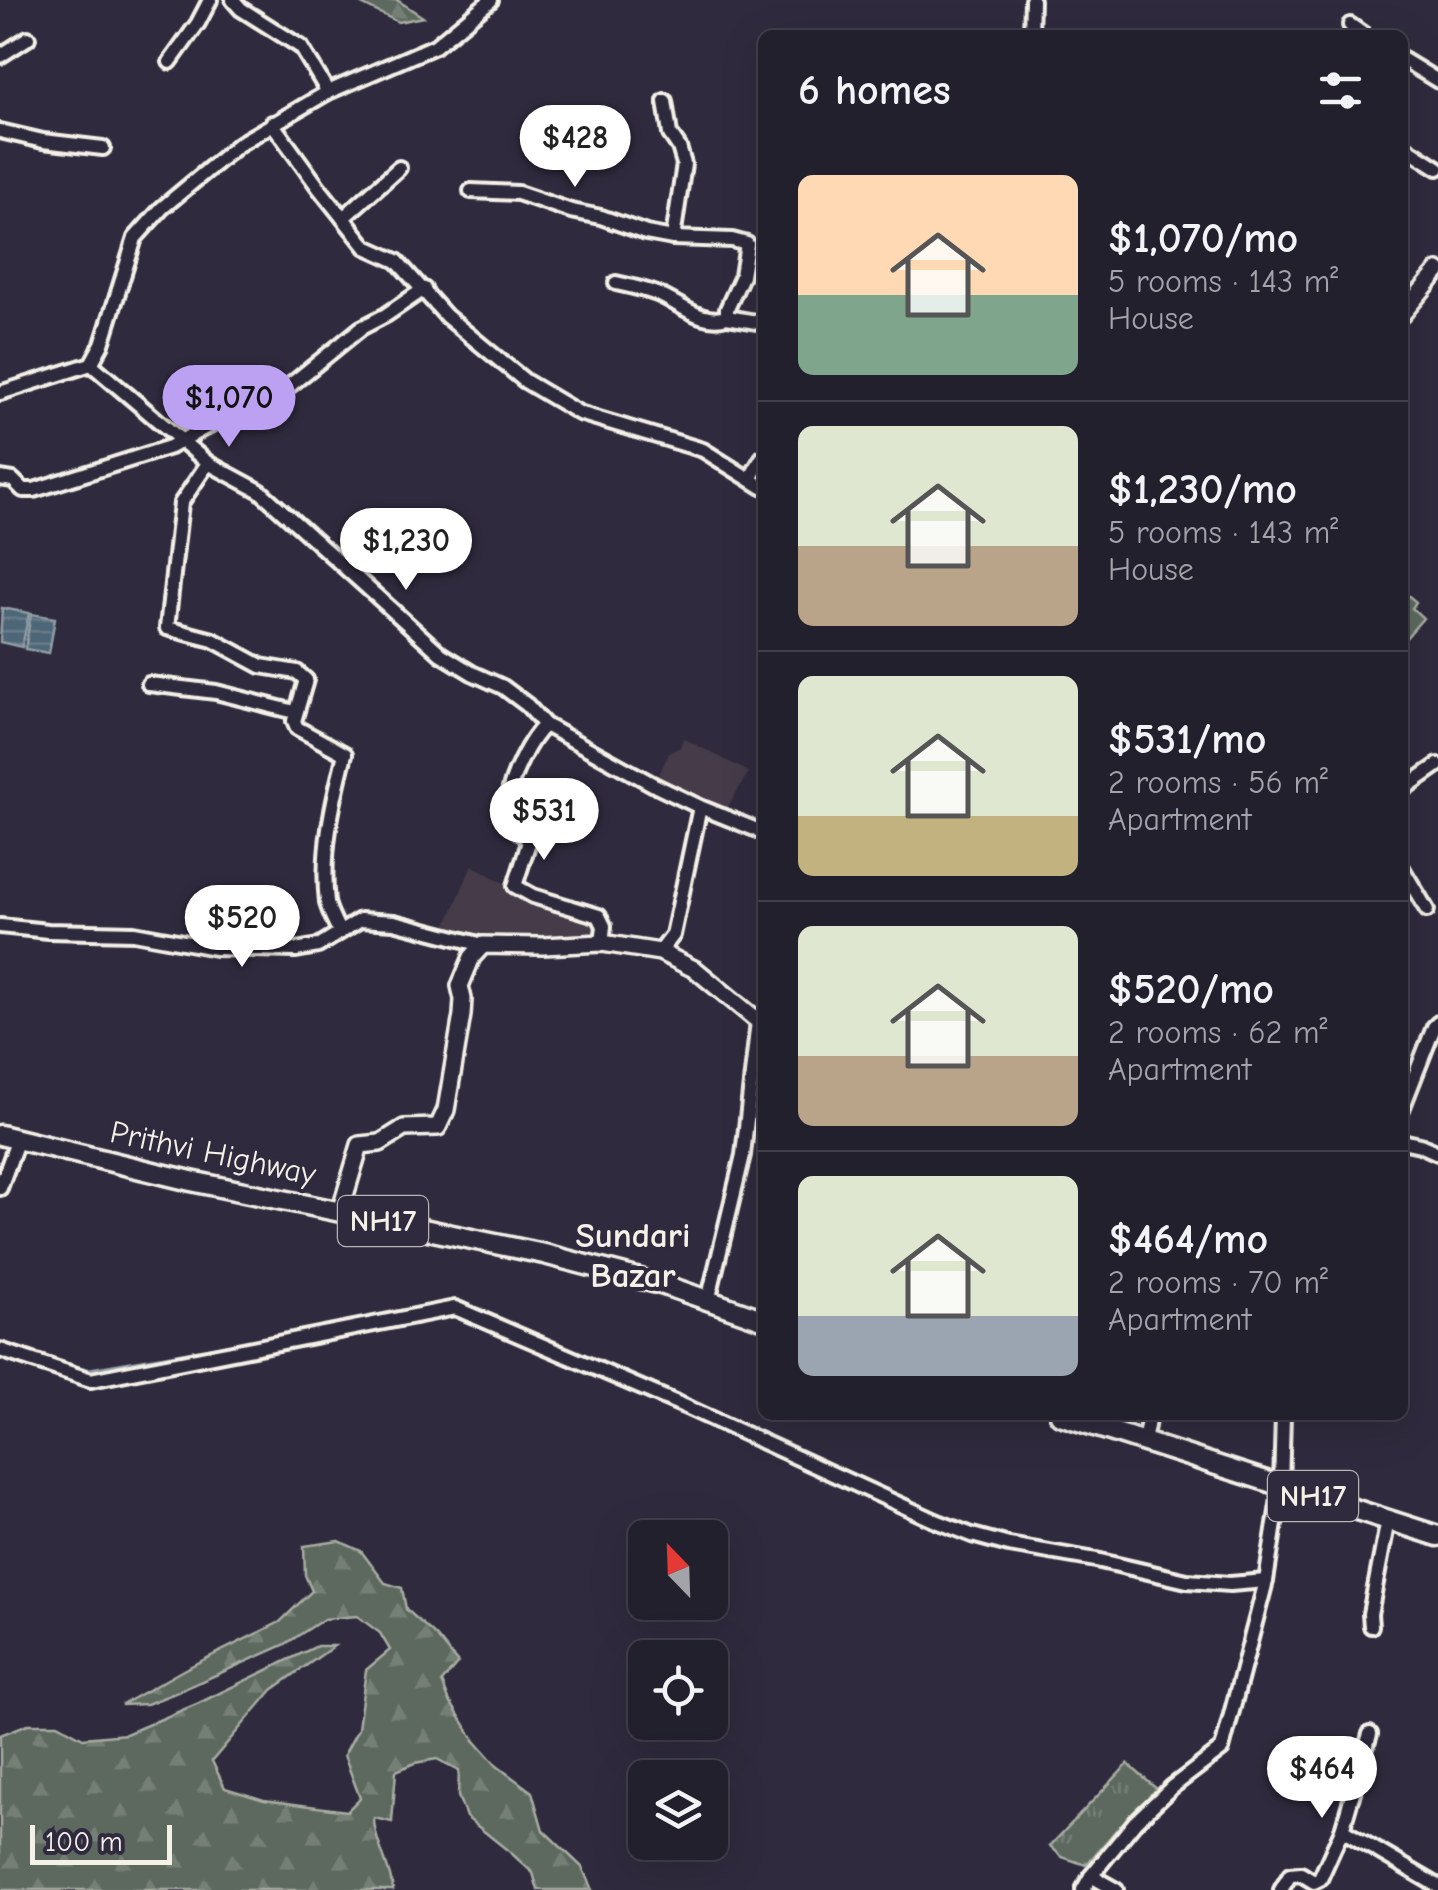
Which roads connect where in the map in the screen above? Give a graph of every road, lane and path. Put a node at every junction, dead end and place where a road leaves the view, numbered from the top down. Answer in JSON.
{"nodes":[{"id":1,"x":210,"y":0,"type":"edge"},
{"id":2,"x":233,"y":0,"type":"edge"},
{"id":3,"x":491,"y":0,"type":"edge"},
{"id":4,"x":1032,"y":0,"type":"edge"},
{"id":5,"x":1350,"y":26,"type":"dead end"},
{"id":6,"x":1031,"y":30,"type":"edge"},
{"id":7,"x":1356,"y":30,"type":"edge"},
{"id":8,"x":28,"y":38,"type":"dead end"},
{"id":9,"x":0,"y":56,"type":"edge"},
{"id":10,"x":170,"y":62,"type":"dead end"},
{"id":11,"x":1408,"y":63,"type":"edge"},
{"id":12,"x":1438,"y":82,"type":"edge"},
{"id":13,"x":328,"y":92,"type":"junction"},
{"id":14,"x":665,"y":100,"type":"dead end"},
{"id":15,"x":272,"y":124,"type":"junction"},
{"id":16,"x":0,"y":131,"type":"edge"},
{"id":17,"x":104,"y":148,"type":"dead end"},
{"id":18,"x":1408,"y":149,"type":"edge"},
{"id":19,"x":399,"y":168,"type":"dead end"},
{"id":20,"x":1438,"y":168,"type":"edge"},
{"id":21,"x":471,"y":191,"type":"dead end"},
{"id":22,"x":343,"y":218,"type":"junction"},
{"id":23,"x":673,"y":238,"type":"junction"},
{"id":24,"x":1438,"y":271,"type":"edge"},
{"id":25,"x":616,"y":283,"type":"dead end"},
{"id":26,"x":424,"y":289,"type":"junction"},
{"id":27,"x":1408,"y":307,"type":"edge"},
{"id":28,"x":727,"y":317,"type":"junction"},
{"id":29,"x":758,"y":322,"type":"edge"},
{"id":30,"x":91,"y":364,"type":"junction"},
{"id":31,"x":0,"y":393,"type":"edge"},
{"id":32,"x":181,"y":440,"type":"junction"},
{"id":33,"x":208,"y":462,"type":"junction"},
{"id":34,"x":0,"y":478,"type":"edge"},
{"id":35,"x":756,"y":483,"type":"edge"},
{"id":36,"x":149,"y":684,"type":"dead end"},
{"id":37,"x":295,"y":712,"type":"junction"},
{"id":38,"x":545,"y":725,"type":"junction"},
{"id":39,"x":1438,"y":764,"type":"edge"},
{"id":40,"x":1408,"y":786,"type":"edge"},
{"id":41,"x":700,"y":807,"type":"junction"},
{"id":42,"x":758,"y":830,"type":"edge"},
{"id":43,"x":1408,"y":878,"type":"edge"},
{"id":44,"x":1427,"y":910,"type":"dead end"},
{"id":45,"x":0,"y":926,"type":"edge"},
{"id":46,"x":339,"y":931,"type":"junction"},
{"id":47,"x":602,"y":943,"type":"junction"},
{"id":48,"x":483,"y":945,"type":"junction"},
{"id":49,"x":660,"y":952,"type":"junction"},
{"id":50,"x":758,"y":1020,"type":"edge"},
{"id":51,"x":1438,"y":1023,"type":"edge"},
{"id":52,"x":758,"y":1038,"type":"edge"},
{"id":53,"x":1408,"y":1094,"type":"edge"},
{"id":54,"x":9,"y":1137,"type":"edge"},
{"id":55,"x":1408,"y":1143,"type":"edge"},
{"id":56,"x":1438,"y":1152,"type":"edge"},
{"id":57,"x":0,"y":1188,"type":"edge"},
{"id":58,"x":340,"y":1212,"type":"junction"},
{"id":59,"x":708,"y":1301,"type":"junction"},
{"id":60,"x":758,"y":1317,"type":"edge"},
{"id":61,"x":0,"y":1350,"type":"edge"},
{"id":62,"x":1076,"y":1420,"type":"edge"},
{"id":63,"x":1148,"y":1420,"type":"edge"},
{"id":64,"x":1283,"y":1420,"type":"edge"},
{"id":65,"x":1144,"y":1442,"type":"junction"},
{"id":66,"x":1281,"y":1486,"type":"junction"},
{"id":67,"x":1388,"y":1520,"type":"junction"},
{"id":68,"x":1438,"y":1536,"type":"edge"},
{"id":69,"x":1266,"y":1581,"type":"junction"},
{"id":70,"x":1370,"y":1626,"type":"dead end"},
{"id":71,"x":1370,"y":1734,"type":"dead end"},
{"id":72,"x":1342,"y":1830,"type":"junction"},
{"id":73,"x":1091,"y":1876,"type":"junction"},
{"id":74,"x":1438,"y":1886,"type":"edge"},
{"id":75,"x":1083,"y":1890,"type":"edge"},
{"id":76,"x":1116,"y":1890,"type":"edge"},
{"id":77,"x":1281,"y":1890,"type":"edge"}],
"edges":[{"from":1,"to":10,"type":"street"},
{"from":2,"to":13,"type":"street"},
{"from":3,"to":13,"type":"street"},
{"from":4,"to":6,"type":"street"},
{"from":5,"to":7,"type":"street"},
{"from":8,"to":9,"type":"street"},
{"from":11,"to":12,"type":"street"},
{"from":13,"to":15,"type":"street"},
{"from":14,"to":23,"type":"street"},
{"from":15,"to":22,"type":"street"},
{"from":15,"to":30,"type":"street"},
{"from":16,"to":17,"type":"street"},
{"from":18,"to":20,"type":"street"},
{"from":19,"to":22,"type":"street"},
{"from":21,"to":23,"type":"street"},
{"from":22,"to":26,"type":"street"},
{"from":23,"to":28,"type":"street"},
{"from":24,"to":27,"type":"main road"},
{"from":25,"to":28,"type":"street"},
{"from":26,"to":32,"type":"street"},
{"from":26,"to":35,"type":"street"},
{"from":28,"to":29,"type":"street"},
{"from":30,"to":31,"type":"street"},
{"from":30,"to":32,"type":"street"},
{"from":32,"to":33,"type":"street"},
{"from":32,"to":34,"type":"street"},
{"from":33,"to":37,"type":"street"},
{"from":33,"to":38,"type":"street"},
{"from":36,"to":37,"type":"street"},
{"from":37,"to":46,"type":"street"},
{"from":38,"to":41,"type":"street"},
{"from":38,"to":47,"type":"street"},
{"from":39,"to":40,"type":"street"},
{"from":41,"to":42,"type":"street"},
{"from":41,"to":49,"type":"street"},
{"from":43,"to":44,"type":"street"},
{"from":45,"to":46,"type":"street"},
{"from":46,"to":48,"type":"street"},
{"from":47,"to":48,"type":"main road"},
{"from":47,"to":49,"type":"main road"},
{"from":48,"to":58,"type":"main road"},
{"from":49,"to":50,"type":"main road"},
{"from":51,"to":53,"type":"street"},
{"from":52,"to":59,"type":"street"},
{"from":54,"to":57,"type":"street"},
{"from":54,"to":58,"type":"highway","name":"Prithvi Highway","number":"NH17"},
{"from":55,"to":56,"type":"street"},
{"from":58,"to":59,"type":"highway","name":"Prithvi Highway","number":"NH17"},
{"from":59,"to":60,"type":"highway","name":"Prithvi Highway","number":"NH17"},
{"from":61,"to":69,"type":"street"},
{"from":62,"to":65,"type":"highway","number":"NH17"},
{"from":63,"to":65,"type":"street"},
{"from":64,"to":66,"type":"street"},
{"from":65,"to":66,"type":"highway","number":"NH17"},
{"from":66,"to":67,"type":"highway","number":"NH17"},
{"from":66,"to":69,"type":"street"},
{"from":67,"to":68,"type":"highway","number":"NH17"},
{"from":67,"to":70,"type":"street"},
{"from":69,"to":73,"type":"street"},
{"from":71,"to":72,"type":"street"},
{"from":72,"to":74,"type":"street"},
{"from":72,"to":77,"type":"street"},
{"from":73,"to":75,"type":"street"},
{"from":73,"to":76,"type":"street"}]}
